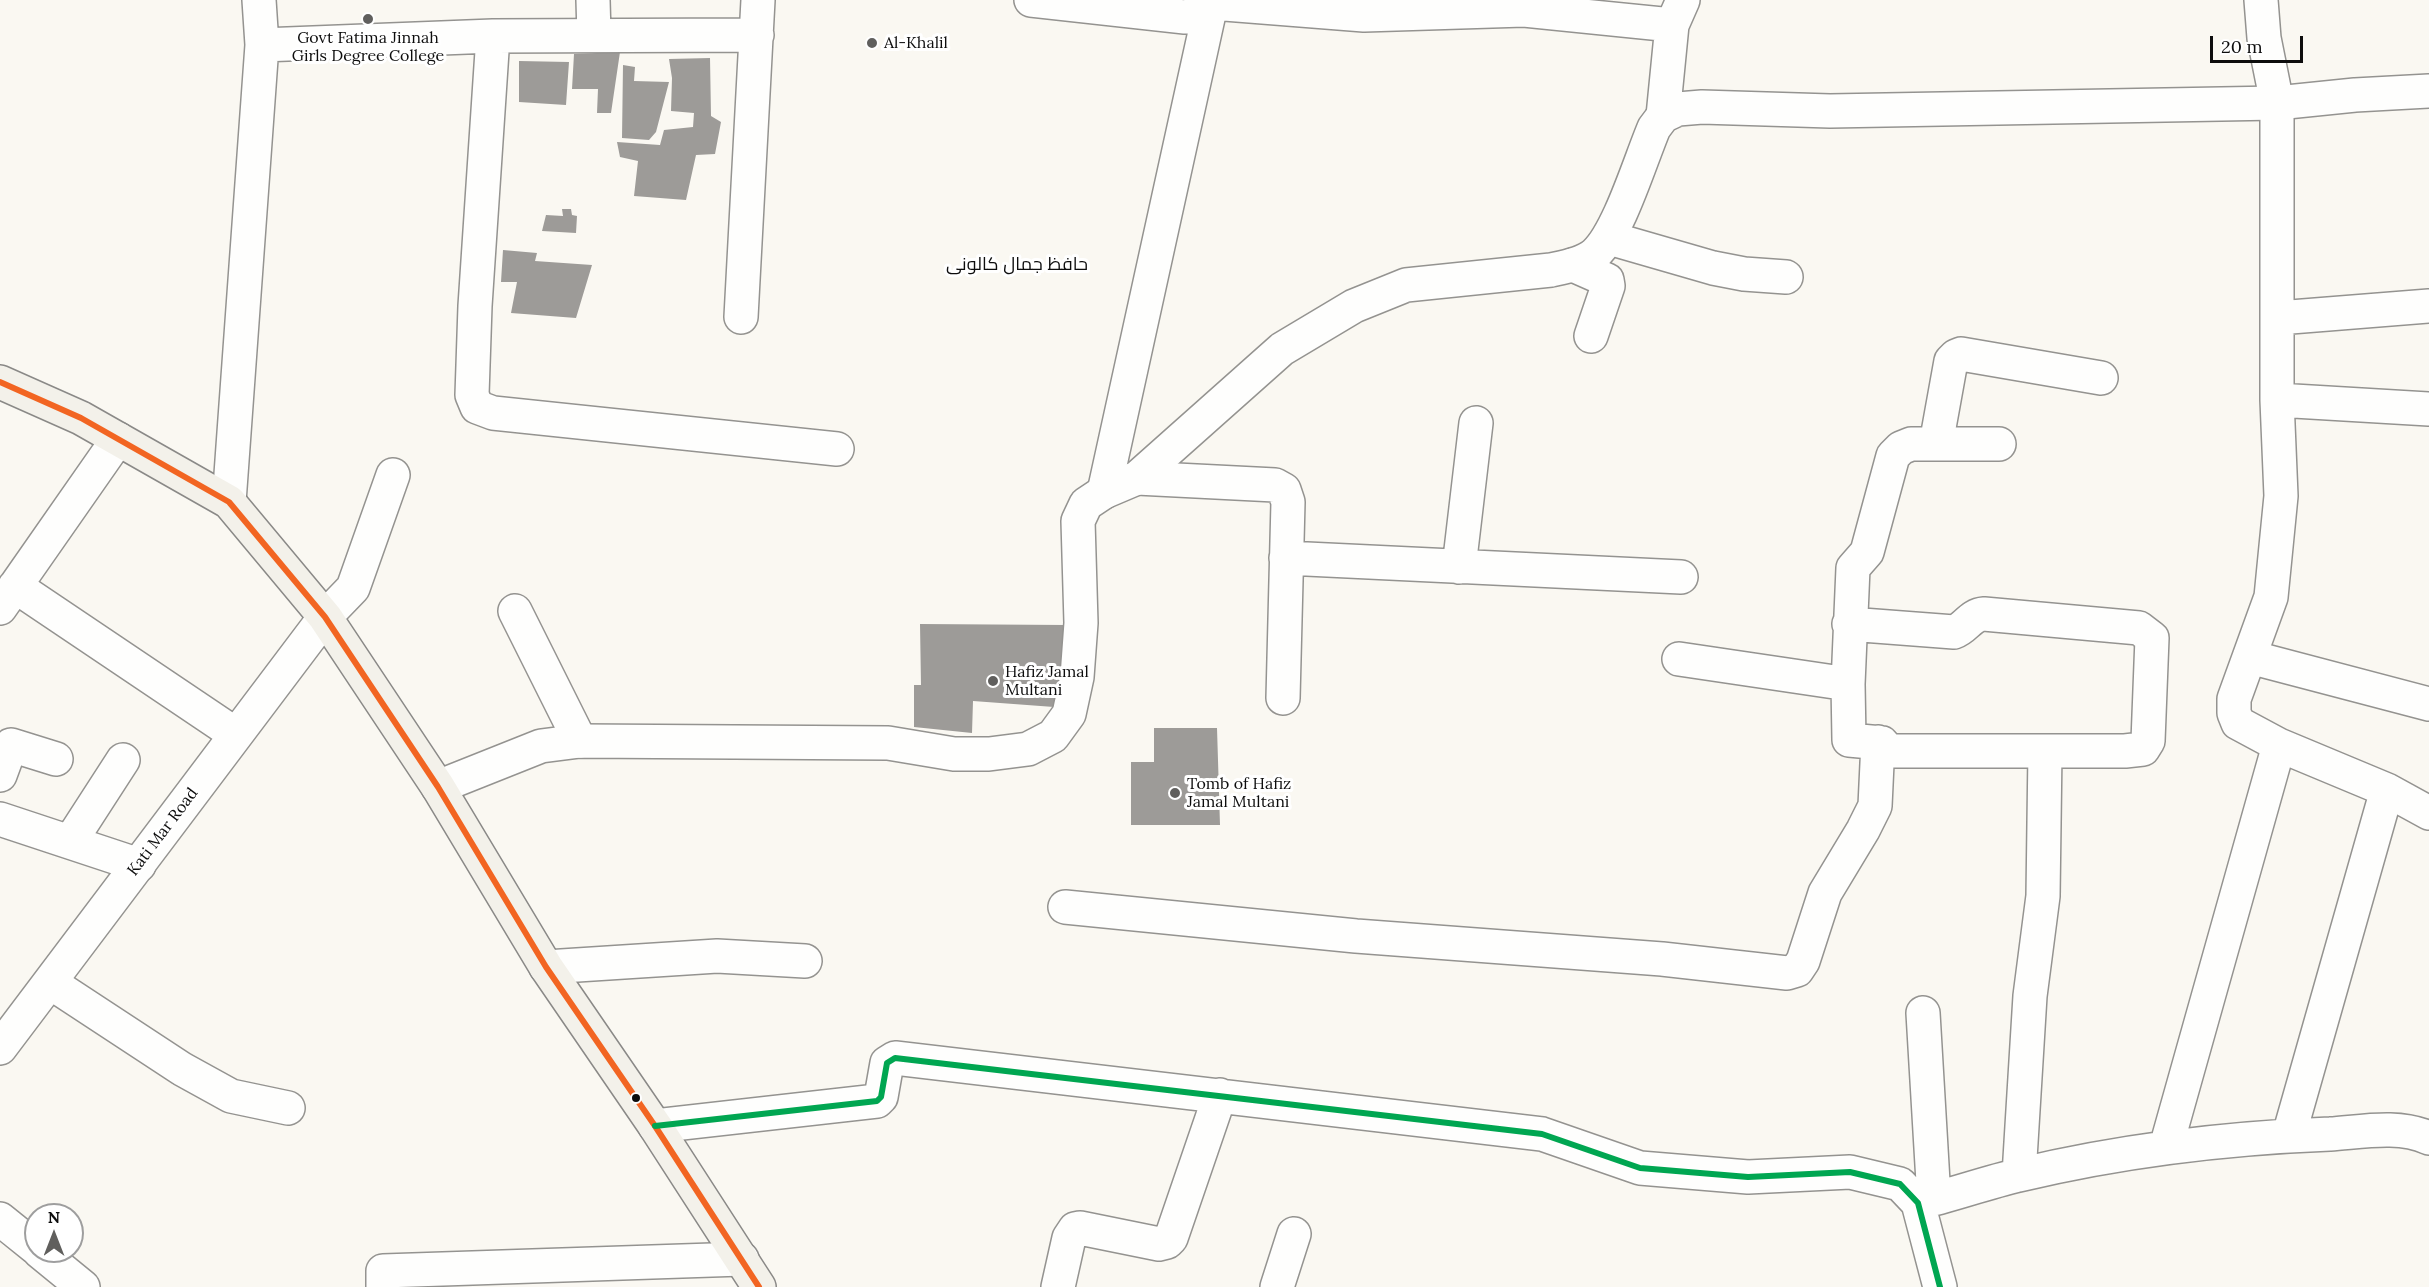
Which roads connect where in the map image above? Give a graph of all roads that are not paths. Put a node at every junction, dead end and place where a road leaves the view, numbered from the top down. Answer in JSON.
{"nodes":[{"id":1,"x":259,"y":0,"type":"edge"},
{"id":2,"x":593,"y":0,"type":"edge"},
{"id":3,"x":758,"y":0,"type":"edge"},
{"id":4,"x":1031,"y":0,"type":"edge"},
{"id":5,"x":2261,"y":0,"type":"edge"},
{"id":6,"x":1212,"y":1,"type":"edge"},
{"id":7,"x":1678,"y":12,"type":"edge"},
{"id":8,"x":594,"y":35,"type":"junction"},
{"id":9,"x":757,"y":35,"type":"junction"},
{"id":10,"x":492,"y":36,"type":"junction"},
{"id":11,"x":262,"y":45,"type":"junction"},
{"id":12,"x":2429,"y":91,"type":"edge"},
{"id":13,"x":2277,"y":103,"type":"junction"},
{"id":14,"x":1663,"y":116,"type":"junction"},
{"id":15,"x":1609,"y":238,"type":"junction"},
{"id":16,"x":1572,"y":265,"type":"junction"},
{"id":17,"x":1786,"y":277,"type":"dead end"},
{"id":18,"x":2429,"y":306,"type":"edge"},
{"id":19,"x":741,"y":317,"type":"dead end"},
{"id":20,"x":2278,"y":318,"type":"junction"},
{"id":21,"x":1590,"y":336,"type":"dead end"},
{"id":22,"x":2101,"y":378,"type":"dead end"},
{"id":23,"x":0,"y":382,"type":"edge"},
{"id":24,"x":2277,"y":400,"type":"junction"},
{"id":25,"x":2429,"y":409,"type":"edge"},
{"id":26,"x":1476,"y":423,"type":"dead end"},
{"id":27,"x":118,"y":439,"type":"junction"},
{"id":28,"x":1936,"y":444,"type":"junction"},
{"id":29,"x":1999,"y":444,"type":"dead end"},
{"id":30,"x":837,"y":449,"type":"dead end"},
{"id":31,"x":393,"y":475,"type":"dead end"},
{"id":32,"x":1137,"y":478,"type":"junction"},
{"id":33,"x":1104,"y":492,"type":"junction"},
{"id":34,"x":229,"y":502,"type":"junction"},
{"id":35,"x":1286,"y":558,"type":"junction"},
{"id":36,"x":1459,"y":567,"type":"junction"},
{"id":37,"x":1681,"y":577,"type":"dead end"},
{"id":38,"x":8,"y":597,"type":"edge"},
{"id":39,"x":515,"y":611,"type":"dead end"},
{"id":40,"x":326,"y":617,"type":"junction"},
{"id":41,"x":1849,"y":624,"type":"junction"},
{"id":42,"x":2250,"y":657,"type":"junction"},
{"id":43,"x":1679,"y":659,"type":"dead end"},
{"id":44,"x":1848,"y":684,"type":"junction"},
{"id":45,"x":1284,"y":698,"type":"dead end"},
{"id":46,"x":2429,"y":704,"type":"edge"},
{"id":47,"x":236,"y":734,"type":"junction"},
{"id":48,"x":580,"y":741,"type":"junction"},
{"id":49,"x":1878,"y":742,"type":"junction"},
{"id":50,"x":2279,"y":745,"type":"junction"},
{"id":51,"x":2045,"y":752,"type":"junction"},
{"id":52,"x":56,"y":759,"type":"dead end"},
{"id":53,"x":123,"y":760,"type":"dead end"},
{"id":54,"x":0,"y":775,"type":"edge"},
{"id":55,"x":438,"y":787,"type":"junction"},
{"id":56,"x":2387,"y":790,"type":"junction"},
{"id":57,"x":2429,"y":813,"type":"edge"},
{"id":58,"x":0,"y":819,"type":"edge"},
{"id":59,"x":70,"y":842,"type":"junction"},
{"id":60,"x":139,"y":865,"type":"junction"},
{"id":61,"x":1065,"y":907,"type":"dead end"},
{"id":62,"x":805,"y":961,"type":"dead end"},
{"id":63,"x":546,"y":967,"type":"junction"},
{"id":64,"x":51,"y":983,"type":"junction"},
{"id":65,"x":1923,"y":1013,"type":"dead end"},
{"id":66,"x":4,"y":1033,"type":"edge"},
{"id":67,"x":1220,"y":1095,"type":"junction"},
{"id":68,"x":288,"y":1107,"type":"dead end"},
{"id":69,"x":655,"y":1126,"type":"junction"},
{"id":70,"x":2289,"y":1136,"type":"junction"},
{"id":71,"x":2429,"y":1138,"type":"edge"},
{"id":72,"x":2166,"y":1147,"type":"junction"},
{"id":73,"x":2019,"y":1175,"type":"junction"},
{"id":74,"x":1926,"y":1201,"type":"junction"},
{"id":75,"x":0,"y":1219,"type":"edge"},
{"id":76,"x":1294,"y":1234,"type":"dead end"},
{"id":77,"x":24,"y":1239,"type":"edge"},
{"id":78,"x":742,"y":1259,"type":"junction"},
{"id":79,"x":54,"y":1263,"type":"edge"},
{"id":80,"x":83,"y":1287,"type":"edge"},
{"id":81,"x":383,"y":1287,"type":"edge"},
{"id":82,"x":759,"y":1287,"type":"edge"},
{"id":83,"x":1058,"y":1287,"type":"edge"},
{"id":84,"x":1277,"y":1287,"type":"edge"},
{"id":85,"x":1940,"y":1287,"type":"edge"}],
"edges":[{"from":1,"to":11,"type":"street"},
{"from":2,"to":8,"type":"street"},
{"from":3,"to":9,"type":"street"},
{"from":4,"to":6,"type":"street"},
{"from":5,"to":13,"type":"street"},
{"from":6,"to":7,"type":"street"},
{"from":6,"to":33,"type":"street"},
{"from":7,"to":14,"type":"street"},
{"from":8,"to":9,"type":"street"},
{"from":8,"to":10,"type":"street"},
{"from":9,"to":19,"type":"street"},
{"from":10,"to":11,"type":"street"},
{"from":10,"to":30,"type":"street"},
{"from":11,"to":34,"type":"street"},
{"from":12,"to":13,"type":"street"},
{"from":13,"to":14,"type":"street"},
{"from":13,"to":20,"type":"street"},
{"from":14,"to":15,"type":"street"},
{"from":15,"to":16,"type":"street"},
{"from":15,"to":17,"type":"street"},
{"from":16,"to":21,"type":"street"},
{"from":16,"to":32,"type":"street"},
{"from":18,"to":20,"type":"street"},
{"from":20,"to":24,"type":"street"},
{"from":22,"to":28,"type":"street"},
{"from":23,"to":27,"type":"main road"},
{"from":24,"to":25,"type":"street"},
{"from":24,"to":42,"type":"street"},
{"from":26,"to":36,"type":"street"},
{"from":27,"to":34,"type":"main road"},
{"from":27,"to":38,"type":"street"},
{"from":28,"to":29,"type":"street"},
{"from":28,"to":41,"type":"street"},
{"from":31,"to":40,"type":"street","name":"Kati Mar Road"},
{"from":32,"to":33,"type":"street"},
{"from":32,"to":35,"type":"street"},
{"from":33,"to":48,"type":"street"},
{"from":34,"to":40,"type":"main road"},
{"from":35,"to":36,"type":"street"},
{"from":35,"to":45,"type":"street"},
{"from":36,"to":37,"type":"street"},
{"from":38,"to":47,"type":"street"},
{"from":39,"to":48,"type":"street"},
{"from":40,"to":47,"type":"street","name":"Kati Mar Road"},
{"from":40,"to":55,"type":"main road"},
{"from":41,"to":44,"type":"street"},
{"from":41,"to":51,"type":"street"},
{"from":42,"to":46,"type":"street"},
{"from":42,"to":50,"type":"street"},
{"from":43,"to":44,"type":"street"},
{"from":44,"to":49,"type":"street"},
{"from":47,"to":60,"type":"street","name":"Kati Mar Road"},
{"from":48,"to":55,"type":"street"},
{"from":49,"to":51,"type":"street"},
{"from":49,"to":61,"type":"street"},
{"from":50,"to":56,"type":"street"},
{"from":50,"to":72,"type":"street"},
{"from":51,"to":73,"type":"street"},
{"from":52,"to":54,"type":"street"},
{"from":53,"to":59,"type":"street"},
{"from":55,"to":63,"type":"main road"},
{"from":56,"to":57,"type":"street"},
{"from":56,"to":70,"type":"street"},
{"from":58,"to":59,"type":"street"},
{"from":59,"to":60,"type":"street"},
{"from":60,"to":64,"type":"street","name":"Kati Mar Road"},
{"from":62,"to":63,"type":"street"},
{"from":63,"to":69,"type":"main road"},
{"from":64,"to":66,"type":"street","name":"Kati Mar Road"},
{"from":64,"to":68,"type":"street"},
{"from":65,"to":74,"type":"street"},
{"from":67,"to":69,"type":"street"},
{"from":67,"to":74,"type":"street"},
{"from":67,"to":83,"type":"street"},
{"from":69,"to":78,"type":"main road"},
{"from":70,"to":71,"type":"street"},
{"from":70,"to":72,"type":"street"},
{"from":72,"to":73,"type":"street"},
{"from":73,"to":74,"type":"street"},
{"from":74,"to":85,"type":"street"},
{"from":75,"to":77,"type":"street"},
{"from":76,"to":84,"type":"street"},
{"from":78,"to":81,"type":"street"},
{"from":78,"to":82,"type":"main road"},
{"from":79,"to":80,"type":"street"}]}
